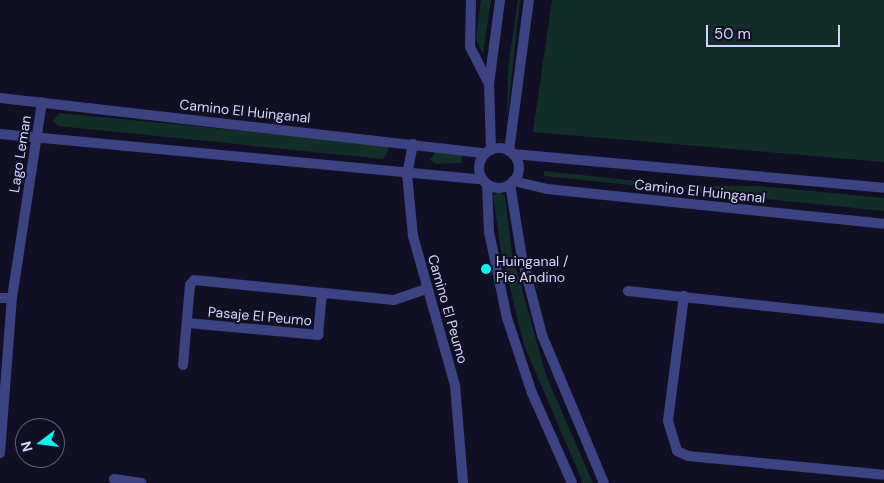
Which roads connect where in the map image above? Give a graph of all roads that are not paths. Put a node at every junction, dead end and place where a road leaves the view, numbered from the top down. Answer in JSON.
{"nodes":[{"id":1,"x":471,"y":0,"type":"edge"},
{"id":2,"x":500,"y":0,"type":"edge"},
{"id":3,"x":529,"y":0,"type":"edge"},
{"id":4,"x":488,"y":84,"type":"junction"},
{"id":5,"x":0,"y":98,"type":"edge"},
{"id":6,"x":42,"y":102,"type":"junction"},
{"id":7,"x":0,"y":134,"type":"edge"},
{"id":8,"x":37,"y":137,"type":"junction"},
{"id":9,"x":413,"y":144,"type":"junction"},
{"id":10,"x":488,"y":151,"type":"junction"},
{"id":11,"x":511,"y":153,"type":"junction"},
{"id":12,"x":407,"y":174,"type":"junction"},
{"id":13,"x":485,"y":182,"type":"junction"},
{"id":14,"x":512,"y":182,"type":"junction"},
{"id":15,"x":884,"y":188,"type":"edge"},
{"id":16,"x":884,"y":224,"type":"edge"},
{"id":17,"x":426,"y":289,"type":"junction"},
{"id":18,"x":628,"y":291,"type":"dead end"},
{"id":19,"x":322,"y":293,"type":"junction"},
{"id":20,"x":684,"y":296,"type":"junction"},
{"id":21,"x":0,"y":298,"type":"edge"},
{"id":22,"x":12,"y":298,"type":"junction"},
{"id":23,"x":884,"y":319,"type":"edge"},
{"id":24,"x":187,"y":323,"type":"junction"},
{"id":25,"x":183,"y":366,"type":"dead end"},
{"id":26,"x":0,"y":454,"type":"edge"},
{"id":27,"x":884,"y":475,"type":"edge"},
{"id":28,"x":114,"y":479,"type":"dead end"},
{"id":29,"x":142,"y":483,"type":"edge"},
{"id":30,"x":463,"y":483,"type":"edge"},
{"id":31,"x":572,"y":483,"type":"edge"},
{"id":32,"x":604,"y":483,"type":"edge"}],
"edges":[{"from":1,"to":4,"type":"street"},
{"from":2,"to":4,"type":"street"},
{"from":3,"to":11,"type":"street"},
{"from":4,"to":10,"type":"street"},
{"from":5,"to":6,"type":"street","name":"Camino El Huinganal"},
{"from":6,"to":8,"type":"street","name":"Lago Leman"},
{"from":6,"to":9,"type":"street","name":"Camino El Huinganal"},
{"from":7,"to":8,"type":"street"},
{"from":8,"to":12,"type":"street"},
{"from":8,"to":22,"type":"street","name":"Lago Leman"},
{"from":9,"to":10,"type":"street","name":"Camino El Huinganal"},
{"from":9,"to":12,"type":"street","name":"Camino El Peumo"},
{"from":10,"to":11,"type":"street"},
{"from":10,"to":13,"type":"street"},
{"from":11,"to":14,"type":"street"},
{"from":11,"to":15,"type":"street","name":"Camino El Huinganal"},
{"from":12,"to":13,"type":"street"},
{"from":12,"to":17,"type":"street","name":"Camino El Peumo"},
{"from":13,"to":14,"type":"street"},
{"from":13,"to":31,"type":"street"},
{"from":14,"to":16,"type":"street","name":"Camino El Huinganal"},
{"from":14,"to":32,"type":"street"},
{"from":17,"to":19,"type":"street","name":"Pasaje El Peumo"},
{"from":17,"to":30,"type":"street","name":"Camino El Peumo"},
{"from":18,"to":20,"type":"street"},
{"from":19,"to":24,"type":"street","name":"Pasaje El Peumo"},
{"from":19,"to":24,"type":"street","name":"Pasaje El Peumo"},
{"from":20,"to":23,"type":"street"},
{"from":20,"to":27,"type":"street"},
{"from":21,"to":22,"type":"street"},
{"from":22,"to":26,"type":"street","name":"Lago Leman"},
{"from":24,"to":25,"type":"street","name":"Pasaje El Peumo"},
{"from":28,"to":29,"type":"street"}]}
